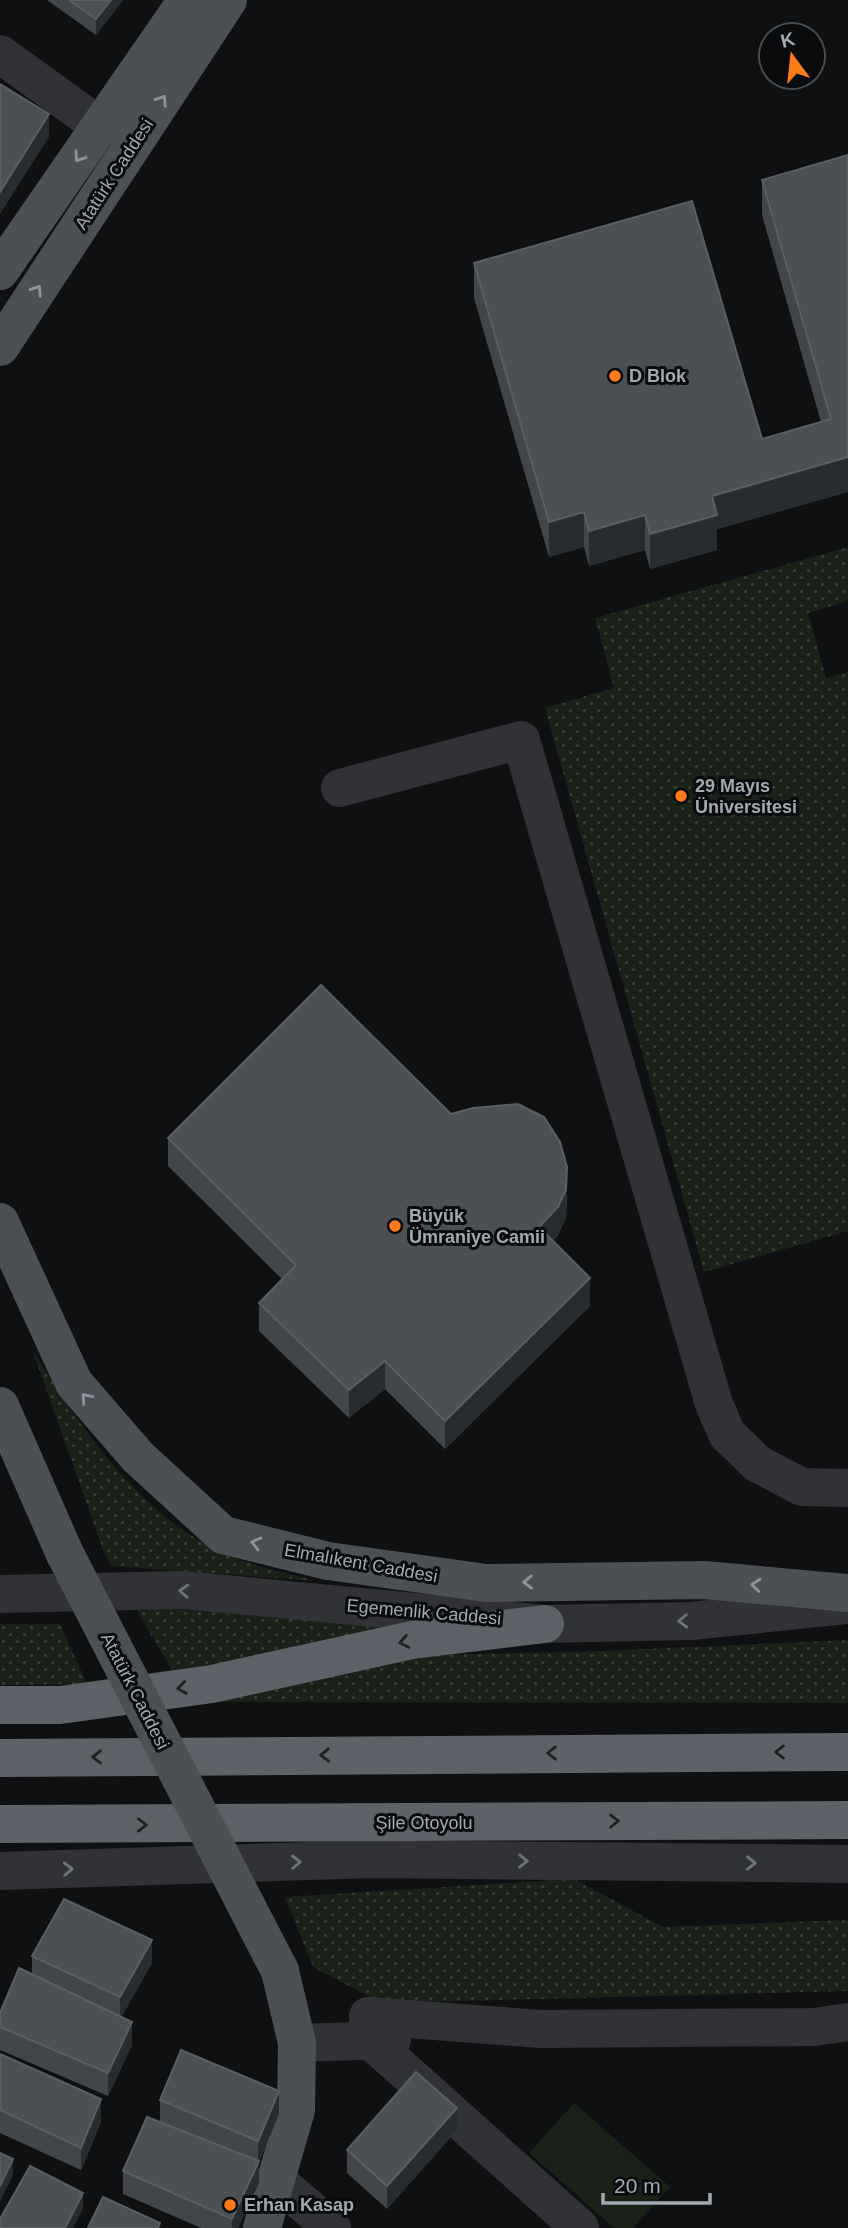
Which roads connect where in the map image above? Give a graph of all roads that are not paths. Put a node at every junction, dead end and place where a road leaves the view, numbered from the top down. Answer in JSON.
{"nodes":[{"id":1,"x":187,"y":0,"type":"edge"},
{"id":2,"x":228,"y":0,"type":"edge"},
{"id":3,"x":0,"y":54,"type":"edge"},
{"id":4,"x":101,"y":127,"type":"junction"},
{"id":5,"x":0,"y":271,"type":"edge"},
{"id":6,"x":0,"y":347,"type":"edge"},
{"id":7,"x":340,"y":788,"type":"dead end"},
{"id":8,"x":0,"y":1222,"type":"edge"},
{"id":9,"x":0,"y":1406,"type":"edge"},
{"id":10,"x":848,"y":1488,"type":"edge"},
{"id":11,"x":848,"y":1593,"type":"edge"},
{"id":12,"x":0,"y":1594,"type":"edge"},
{"id":13,"x":848,"y":1605,"type":"edge"},
{"id":14,"x":545,"y":1624,"type":"junction"},
{"id":15,"x":0,"y":1705,"type":"edge"},
{"id":16,"x":848,"y":1752,"type":"edge"},
{"id":17,"x":0,"y":1758,"type":"edge"},
{"id":18,"x":848,"y":1820,"type":"edge"},
{"id":19,"x":0,"y":1824,"type":"edge"},
{"id":20,"x":848,"y":1864,"type":"edge"},
{"id":21,"x":0,"y":1871,"type":"edge"},
{"id":22,"x":848,"y":2022,"type":"edge"},
{"id":23,"x":369,"y":2039,"type":"junction"},
{"id":24,"x":297,"y":2043,"type":"junction"},
{"id":25,"x":848,"y":2046,"type":"edge"},
{"id":26,"x":276,"y":2180,"type":"junction"},
{"id":27,"x":262,"y":2228,"type":"edge"},
{"id":28,"x":332,"y":2228,"type":"edge"},
{"id":29,"x":580,"y":2228,"type":"edge"}],
"edges":[{"from":1,"to":4,"type":"main road","name":"Atatürk Caddesi"},
{"from":6,"to":2,"type":"main road","name":"Atatürk Caddesi","one_way":true},
{"from":3,"to":4,"type":"street"},
{"from":4,"to":5,"type":"main road","name":"Atatürk Caddesi","one_way":true},
{"from":7,"to":10,"type":"street"},
{"from":11,"to":8,"type":"main road","name":"Elmalıkent Caddesi","one_way":true},
{"from":9,"to":24,"type":"main road","name":"Atatürk Caddesi","bridge":true},
{"from":14,"to":12,"type":"street","name":"Egemenlik Caddesi","one_way":true},
{"from":13,"to":14,"type":"street","name":"Egemenlik Caddesi","one_way":true},
{"from":14,"to":15,"type":"highway","one_way":true},
{"from":16,"to":17,"type":"highway","one_way":true},
{"from":19,"to":18,"type":"highway","name":"Şile Otoyolu","one_way":true},
{"from":21,"to":20,"type":"street","one_way":true},
{"from":22,"to":23,"type":"street"},
{"from":23,"to":24,"type":"street"},
{"from":23,"to":25,"type":"street"},
{"from":23,"to":29,"type":"street"},
{"from":24,"to":26,"type":"main road","name":"Atatürk Caddesi"},
{"from":26,"to":27,"type":"main road","name":"Atatürk Caddesi"},
{"from":26,"to":28,"type":"street"}]}
